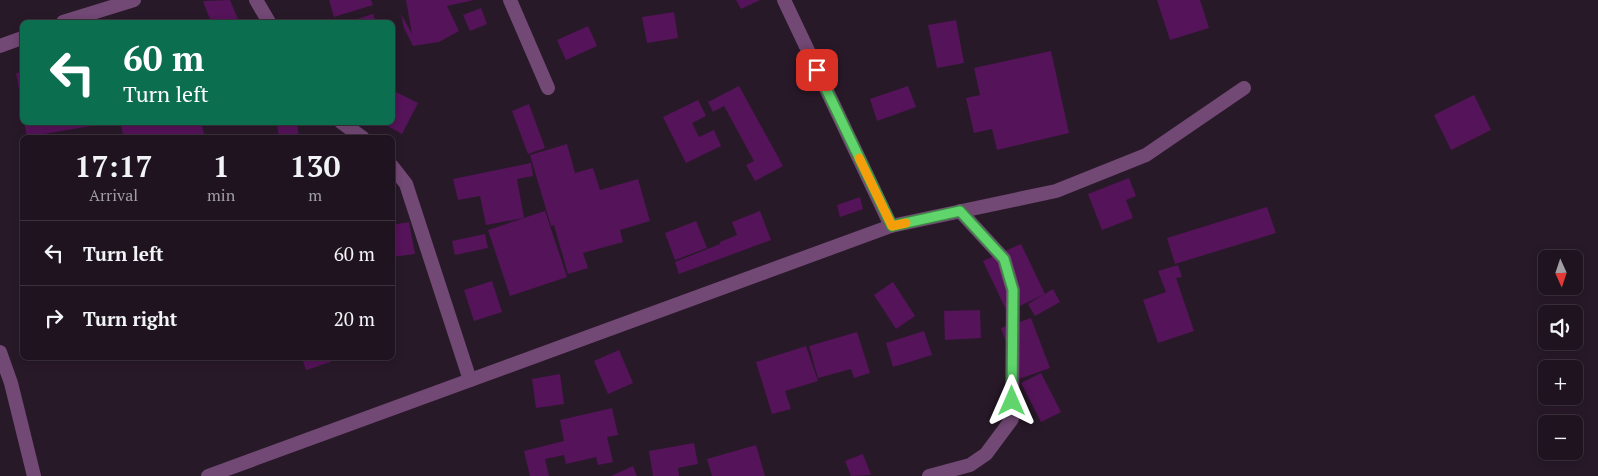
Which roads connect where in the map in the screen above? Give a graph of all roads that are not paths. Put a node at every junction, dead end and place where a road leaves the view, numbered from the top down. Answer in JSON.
{"nodes":[{"id":1,"x":134,"y":0,"type":"edge"},
{"id":2,"x":256,"y":0,"type":"edge"},
{"id":3,"x":510,"y":0,"type":"edge"},
{"id":4,"x":784,"y":0,"type":"edge"},
{"id":5,"x":69,"y":20,"type":"edge"},
{"id":6,"x":268,"y":20,"type":"edge"},
{"id":7,"x":20,"y":39,"type":"edge"},
{"id":8,"x":0,"y":46,"type":"edge"},
{"id":9,"x":548,"y":88,"type":"dead end"},
{"id":10,"x":1244,"y":88,"type":"dead end"},
{"id":11,"x":345,"y":125,"type":"edge"},
{"id":12,"x":359,"y":135,"type":"edge"},
{"id":13,"x":395,"y":170,"type":"edge"},
{"id":14,"x":960,"y":211,"type":"junction"},
{"id":15,"x":892,"y":226,"type":"junction"},
{"id":16,"x":0,"y":352,"type":"edge"},
{"id":17,"x":470,"y":380,"type":"junction"},
{"id":18,"x":34,"y":476,"type":"edge"},
{"id":19,"x":208,"y":476,"type":"edge"},
{"id":20,"x":928,"y":476,"type":"edge"}],
"edges":[{"from":1,"to":5,"type":"street"},
{"from":2,"to":6,"type":"street"},
{"from":3,"to":9,"type":"street"},
{"from":4,"to":15,"type":"street"},
{"from":7,"to":8,"type":"street"},
{"from":10,"to":14,"type":"street"},
{"from":11,"to":12,"type":"street"},
{"from":13,"to":17,"type":"street"},
{"from":14,"to":15,"type":"street"},
{"from":14,"to":20,"type":"street"},
{"from":15,"to":17,"type":"street"},
{"from":16,"to":18,"type":"street"},
{"from":17,"to":19,"type":"street"}]}
